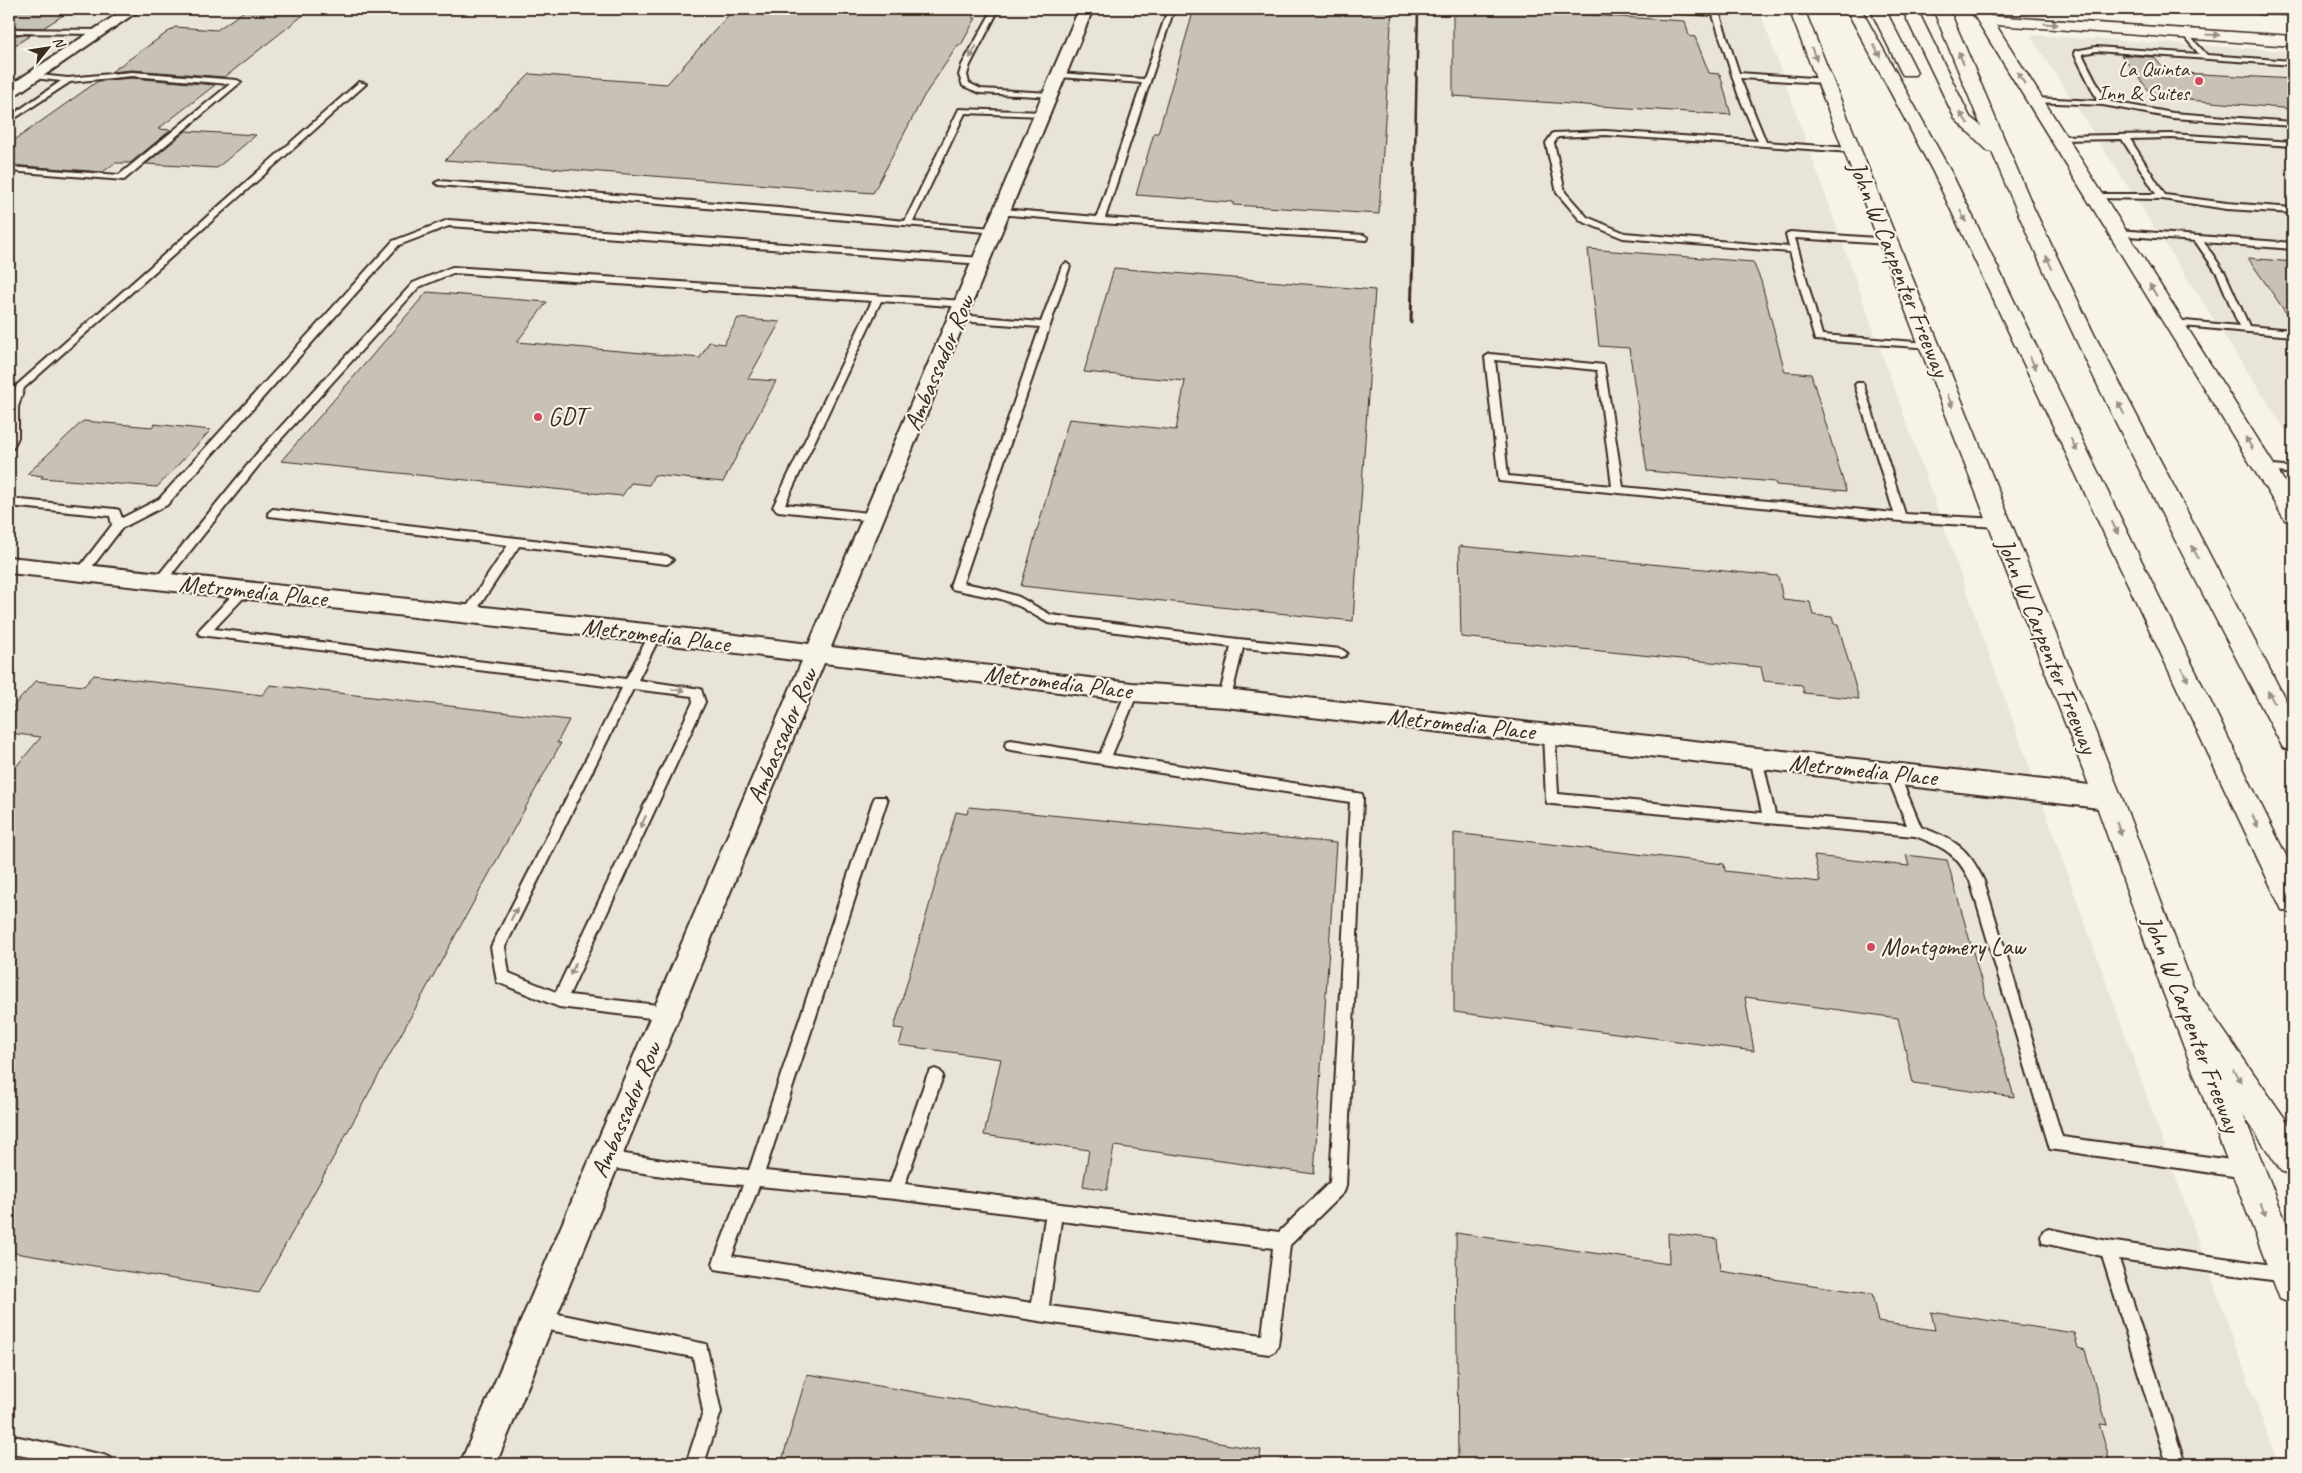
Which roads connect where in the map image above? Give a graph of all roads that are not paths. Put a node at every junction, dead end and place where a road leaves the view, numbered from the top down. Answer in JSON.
{"nodes":[{"id":1,"x":134,"y":9,"type":"edge"},
{"id":2,"x":996,"y":9,"type":"edge"},
{"id":3,"x":1086,"y":9,"type":"edge"},
{"id":4,"x":1171,"y":9,"type":"edge"},
{"id":5,"x":1648,"y":9,"type":"edge"},
{"id":6,"x":1796,"y":9,"type":"edge"},
{"id":7,"x":1853,"y":9,"type":"edge"},
{"id":8,"x":1877,"y":9,"type":"edge"},
{"id":9,"x":1908,"y":9,"type":"edge"},
{"id":10,"x":1941,"y":9,"type":"edge"},
{"id":11,"x":2260,"y":9,"type":"edge"},
{"id":12,"x":1716,"y":11,"type":"edge"},
{"id":13,"x":2293,"y":11,"type":"edge"},
{"id":14,"x":1982,"y":14,"type":"edge"},
{"id":15,"x":9,"y":31,"type":"edge"},
{"id":16,"x":100,"y":32,"type":"junction"},
{"id":17,"x":2186,"y":34,"type":"junction"},
{"id":18,"x":2293,"y":41,"type":"edge"},
{"id":19,"x":2205,"y":57,"type":"junction"},
{"id":20,"x":2293,"y":64,"type":"edge"},
{"id":21,"x":1736,"y":75,"type":"junction"},
{"id":22,"x":33,"y":76,"type":"junction"},
{"id":23,"x":68,"y":80,"type":"junction"},
{"id":24,"x":1147,"y":81,"type":"junction"},
{"id":25,"x":1824,"y":81,"type":"junction"},
{"id":26,"x":362,"y":84,"type":"dead end"},
{"id":27,"x":1917,"y":88,"type":"dead end"},
{"id":28,"x":9,"y":93,"type":"edge"},
{"id":29,"x":1051,"y":95,"type":"junction"},
{"id":30,"x":2034,"y":100,"type":"junction"},
{"id":31,"x":2103,"y":102,"type":"junction"},
{"id":32,"x":9,"y":120,"type":"edge"},
{"id":33,"x":1935,"y":123,"type":"dead end"},
{"id":34,"x":2293,"y":124,"type":"edge"},
{"id":35,"x":2058,"y":138,"type":"junction"},
{"id":36,"x":2125,"y":138,"type":"junction"},
{"id":37,"x":1763,"y":144,"type":"junction"},
{"id":38,"x":2293,"y":144,"type":"edge"},
{"id":39,"x":1851,"y":150,"type":"junction"},
{"id":40,"x":1999,"y":152,"type":"junction"},
{"id":41,"x":9,"y":169,"type":"edge"},
{"id":42,"x":1942,"y":172,"type":"junction"},
{"id":43,"x":438,"y":184,"type":"dead end"},
{"id":44,"x":2094,"y":196,"type":"junction"},
{"id":45,"x":2162,"y":197,"type":"junction"},
{"id":46,"x":2293,"y":211,"type":"edge"},
{"id":47,"x":1100,"y":220,"type":"junction"},
{"id":48,"x":998,"y":222,"type":"junction"},
{"id":49,"x":908,"y":224,"type":"junction"},
{"id":50,"x":2118,"y":233,"type":"junction"},
{"id":51,"x":1364,"y":238,"type":"dead end"},
{"id":52,"x":2198,"y":239,"type":"junction"},
{"id":53,"x":1888,"y":242,"type":"junction"},
{"id":54,"x":2293,"y":246,"type":"edge"},
{"id":55,"x":1794,"y":250,"type":"junction"},
{"id":56,"x":982,"y":262,"type":"junction"},
{"id":57,"x":1066,"y":266,"type":"dead end"},
{"id":58,"x":878,"y":298,"type":"junction"},
{"id":59,"x":962,"y":311,"type":"junction"},
{"id":60,"x":2174,"y":323,"type":"junction"},
{"id":61,"x":1045,"y":325,"type":"junction"},
{"id":62,"x":2245,"y":329,"type":"junction"},
{"id":63,"x":2293,"y":333,"type":"edge"},
{"id":64,"x":1929,"y":346,"type":"junction"},
{"id":65,"x":1860,"y":385,"type":"dead end"},
{"id":66,"x":9,"y":446,"type":"edge"},
{"id":67,"x":2265,"y":468,"type":"junction"},
{"id":68,"x":2293,"y":471,"type":"edge"},
{"id":69,"x":1618,"y":490,"type":"junction"},
{"id":70,"x":10,"y":503,"type":"edge"},
{"id":71,"x":273,"y":513,"type":"dead end"},
{"id":72,"x":2293,"y":514,"type":"edge"},
{"id":73,"x":874,"y":517,"type":"junction"},
{"id":74,"x":1901,"y":517,"type":"junction"},
{"id":75,"x":1998,"y":523,"type":"junction"},
{"id":76,"x":118,"y":525,"type":"junction"},
{"id":77,"x":516,"y":542,"type":"junction"},
{"id":78,"x":667,"y":560,"type":"dead end"},
{"id":79,"x":9,"y":565,"type":"edge"},
{"id":80,"x":80,"y":572,"type":"junction"},
{"id":81,"x":160,"y":581,"type":"junction"},
{"id":82,"x":244,"y":590,"type":"junction"},
{"id":83,"x":468,"y":614,"type":"junction"},
{"id":84,"x":655,"y":634,"type":"junction"},
{"id":85,"x":1238,"y":644,"type":"junction"},
{"id":86,"x":816,"y":653,"type":"junction"},
{"id":87,"x":1341,"y":653,"type":"dead end"},
{"id":88,"x":630,"y":684,"type":"junction"},
{"id":89,"x":1132,"y":692,"type":"junction"},
{"id":90,"x":1225,"y":698,"type":"junction"},
{"id":91,"x":1549,"y":734,"type":"junction"},
{"id":92,"x":2293,"y":740,"type":"edge"},
{"id":93,"x":1011,"y":745,"type":"dead end"},
{"id":94,"x":1756,"y":758,"type":"junction"},
{"id":95,"x":1104,"y":760,"type":"junction"},
{"id":96,"x":1892,"y":773,"type":"junction"},
{"id":97,"x":2108,"y":798,"type":"junction"},
{"id":98,"x":880,"y":801,"type":"dead end"},
{"id":99,"x":1770,"y":819,"type":"junction"},
{"id":100,"x":1916,"y":831,"type":"junction"},
{"id":101,"x":2293,"y":901,"type":"edge"},
{"id":102,"x":2179,"y":992,"type":"junction"},
{"id":103,"x":559,"y":1000,"type":"junction"},
{"id":104,"x":667,"y":1013,"type":"junction"},
{"id":105,"x":935,"y":1076,"type":"dead end"},
{"id":106,"x":2293,"y":1158,"type":"edge"},
{"id":107,"x":605,"y":1159,"type":"junction"},
{"id":108,"x":2247,"y":1170,"type":"junction"},
{"id":109,"x":755,"y":1176,"type":"junction"},
{"id":110,"x":895,"y":1191,"type":"junction"},
{"id":111,"x":1054,"y":1211,"type":"junction"},
{"id":112,"x":2049,"y":1237,"type":"dead end"},
{"id":113,"x":1282,"y":1241,"type":"junction"},
{"id":114,"x":2108,"y":1249,"type":"junction"},
{"id":115,"x":2291,"y":1280,"type":"edge"},
{"id":116,"x":1039,"y":1312,"type":"junction"},
{"id":117,"x":538,"y":1320,"type":"junction"},
{"id":118,"x":9,"y":1444,"type":"edge"},
{"id":119,"x":104,"y":1464,"type":"edge"},
{"id":120,"x":478,"y":1464,"type":"edge"},
{"id":121,"x":695,"y":1464,"type":"edge"},
{"id":122,"x":2176,"y":1464,"type":"edge"}],
"edges":[{"from":1,"to":16,"type":"street"},
{"from":2,"to":29,"type":"lane","one_way":true},
{"from":3,"to":29,"type":"street","name":"Ambassador Row"},
{"from":4,"to":24,"type":"lane"},
{"from":5,"to":12,"type":"lane"},
{"from":6,"to":25,"type":"main road","name":"John W Carpenter Freeway","one_way":true},
{"from":7,"to":42,"type":"main road","one_way":true},
{"from":8,"to":27,"type":"main road"},
{"from":40,"to":9,"type":"main road","one_way":true},
{"from":40,"to":10,"type":"main road","one_way":true},
{"from":11,"to":13,"type":"main road"},
{"from":12,"to":21,"type":"lane"},
{"from":14,"to":17,"type":"main road","one_way":true},
{"from":30,"to":14,"type":"main road","one_way":true},
{"from":15,"to":16,"type":"lane"},
{"from":16,"to":22,"type":"street"},
{"from":17,"to":18,"type":"main road","one_way":true},
{"from":17,"to":19,"type":"lane"},
{"from":19,"to":20,"type":"lane"},
{"from":19,"to":31,"type":"lane"},
{"from":21,"to":25,"type":"lane"},
{"from":21,"to":37,"type":"lane"},
{"from":22,"to":23,"type":"lane"},
{"from":22,"to":28,"type":"street"},
{"from":23,"to":32,"type":"lane"},
{"from":23,"to":41,"type":"lane"},
{"from":24,"to":29,"type":"lane"},
{"from":24,"to":47,"type":"lane"},
{"from":25,"to":39,"type":"main road","name":"John W Carpenter Freeway"},
{"from":26,"to":66,"type":"lane"},
{"from":29,"to":48,"type":"street","name":"Ambassador Row"},
{"from":29,"to":49,"type":"lane"},
{"from":30,"to":31,"type":"lane"},
{"from":30,"to":35,"type":"main road"},
{"from":31,"to":34,"type":"lane"},
{"from":33,"to":42,"type":"main road"},
{"from":35,"to":36,"type":"lane"},
{"from":35,"to":44,"type":"main road"},
{"from":36,"to":38,"type":"lane"},
{"from":36,"to":45,"type":"lane"},
{"from":37,"to":39,"type":"lane"},
{"from":37,"to":55,"type":"lane"},
{"from":39,"to":53,"type":"main road","name":"John W Carpenter Freeway"},
{"from":92,"to":40,"type":"main road","one_way":true},
{"from":42,"to":101,"type":"main road","one_way":true},
{"from":43,"to":49,"type":"lane"},
{"from":44,"to":45,"type":"lane"},
{"from":44,"to":50,"type":"main road"},
{"from":45,"to":46,"type":"lane"},
{"from":47,"to":48,"type":"lane"},
{"from":47,"to":51,"type":"lane"},
{"from":48,"to":49,"type":"lane"},
{"from":48,"to":56,"type":"street","name":"Ambassador Row"},
{"from":50,"to":52,"type":"lane"},
{"from":60,"to":50,"type":"main road","one_way":true},
{"from":52,"to":54,"type":"lane"},
{"from":52,"to":62,"type":"lane"},
{"from":53,"to":55,"type":"lane"},
{"from":53,"to":64,"type":"main road","name":"John W Carpenter Freeway"},
{"from":55,"to":64,"type":"lane"},
{"from":56,"to":59,"type":"street","name":"Ambassador Row"},
{"from":56,"to":76,"type":"lane"},
{"from":57,"to":61,"type":"lane"},
{"from":58,"to":59,"type":"lane"},
{"from":58,"to":73,"type":"lane"},
{"from":58,"to":81,"type":"lane"},
{"from":59,"to":61,"type":"lane"},
{"from":59,"to":73,"type":"street","name":"Ambassador Row"},
{"from":60,"to":62,"type":"lane"},
{"from":67,"to":60,"type":"main road","one_way":true},
{"from":61,"to":85,"type":"lane"},
{"from":62,"to":63,"type":"lane"},
{"from":64,"to":75,"type":"main road","name":"John W Carpenter Freeway","one_way":true},
{"from":65,"to":74,"type":"lane"},
{"from":67,"to":68,"type":"lane"},
{"from":67,"to":72,"type":"main road"},
{"from":69,"to":69,"type":"lane"},
{"from":69,"to":74,"type":"lane"},
{"from":70,"to":76,"type":"lane"},
{"from":71,"to":77,"type":"lane"},
{"from":73,"to":86,"type":"street","name":"Ambassador Row"},
{"from":74,"to":75,"type":"lane"},
{"from":75,"to":97,"type":"main road","name":"John W Carpenter Freeway"},
{"from":76,"to":80,"type":"lane"},
{"from":77,"to":78,"type":"lane"},
{"from":77,"to":83,"type":"lane"},
{"from":79,"to":80,"type":"street","name":"Metromedia Place"},
{"from":80,"to":81,"type":"street","name":"Metromedia Place"},
{"from":81,"to":82,"type":"street","name":"Metromedia Place"},
{"from":82,"to":83,"type":"street","name":"Metromedia Place"},
{"from":82,"to":88,"type":"lane"},
{"from":83,"to":84,"type":"street","name":"Metromedia Place"},
{"from":84,"to":86,"type":"street","name":"Metromedia Place"},
{"from":84,"to":88,"type":"lane"},
{"from":85,"to":87,"type":"lane"},
{"from":85,"to":90,"type":"lane"},
{"from":86,"to":89,"type":"street","name":"Metromedia Place"},
{"from":86,"to":104,"type":"street","name":"Ambassador Row"},
{"from":103,"to":88,"type":"lane","one_way":true},
{"from":88,"to":103,"type":"lane","one_way":true},
{"from":89,"to":90,"type":"street","name":"Metromedia Place"},
{"from":89,"to":95,"type":"lane"},
{"from":90,"to":91,"type":"street","name":"Metromedia Place"},
{"from":91,"to":94,"type":"street","name":"Metromedia Place"},
{"from":91,"to":99,"type":"lane"},
{"from":93,"to":95,"type":"lane"},
{"from":94,"to":96,"type":"street","name":"Metromedia Place"},
{"from":94,"to":99,"type":"lane"},
{"from":95,"to":113,"type":"lane"},
{"from":96,"to":97,"type":"street","name":"Metromedia Place"},
{"from":96,"to":100,"type":"lane"},
{"from":97,"to":102,"type":"main road","name":"John W Carpenter Freeway","one_way":true},
{"from":98,"to":109,"type":"lane"},
{"from":99,"to":100,"type":"lane"},
{"from":100,"to":108,"type":"lane"},
{"from":102,"to":106,"type":"main road","one_way":true},
{"from":102,"to":108,"type":"main road","name":"John W Carpenter Freeway"},
{"from":103,"to":104,"type":"lane"},
{"from":104,"to":107,"type":"street","name":"Ambassador Row"},
{"from":105,"to":110,"type":"lane"},
{"from":107,"to":109,"type":"lane"},
{"from":107,"to":117,"type":"street","name":"Ambassador Row"},
{"from":108,"to":115,"type":"main road","name":"John W Carpenter Freeway","one_way":true},
{"from":109,"to":110,"type":"lane"},
{"from":109,"to":116,"type":"lane"},
{"from":110,"to":111,"type":"lane"},
{"from":111,"to":113,"type":"lane"},
{"from":111,"to":116,"type":"lane"},
{"from":112,"to":114,"type":"lane"},
{"from":113,"to":116,"type":"lane"},
{"from":114,"to":115,"type":"lane"},
{"from":114,"to":122,"type":"lane"},
{"from":117,"to":120,"type":"street","name":"Ambassador Row"},
{"from":117,"to":121,"type":"lane"},
{"from":118,"to":119,"type":"lane"}]}
